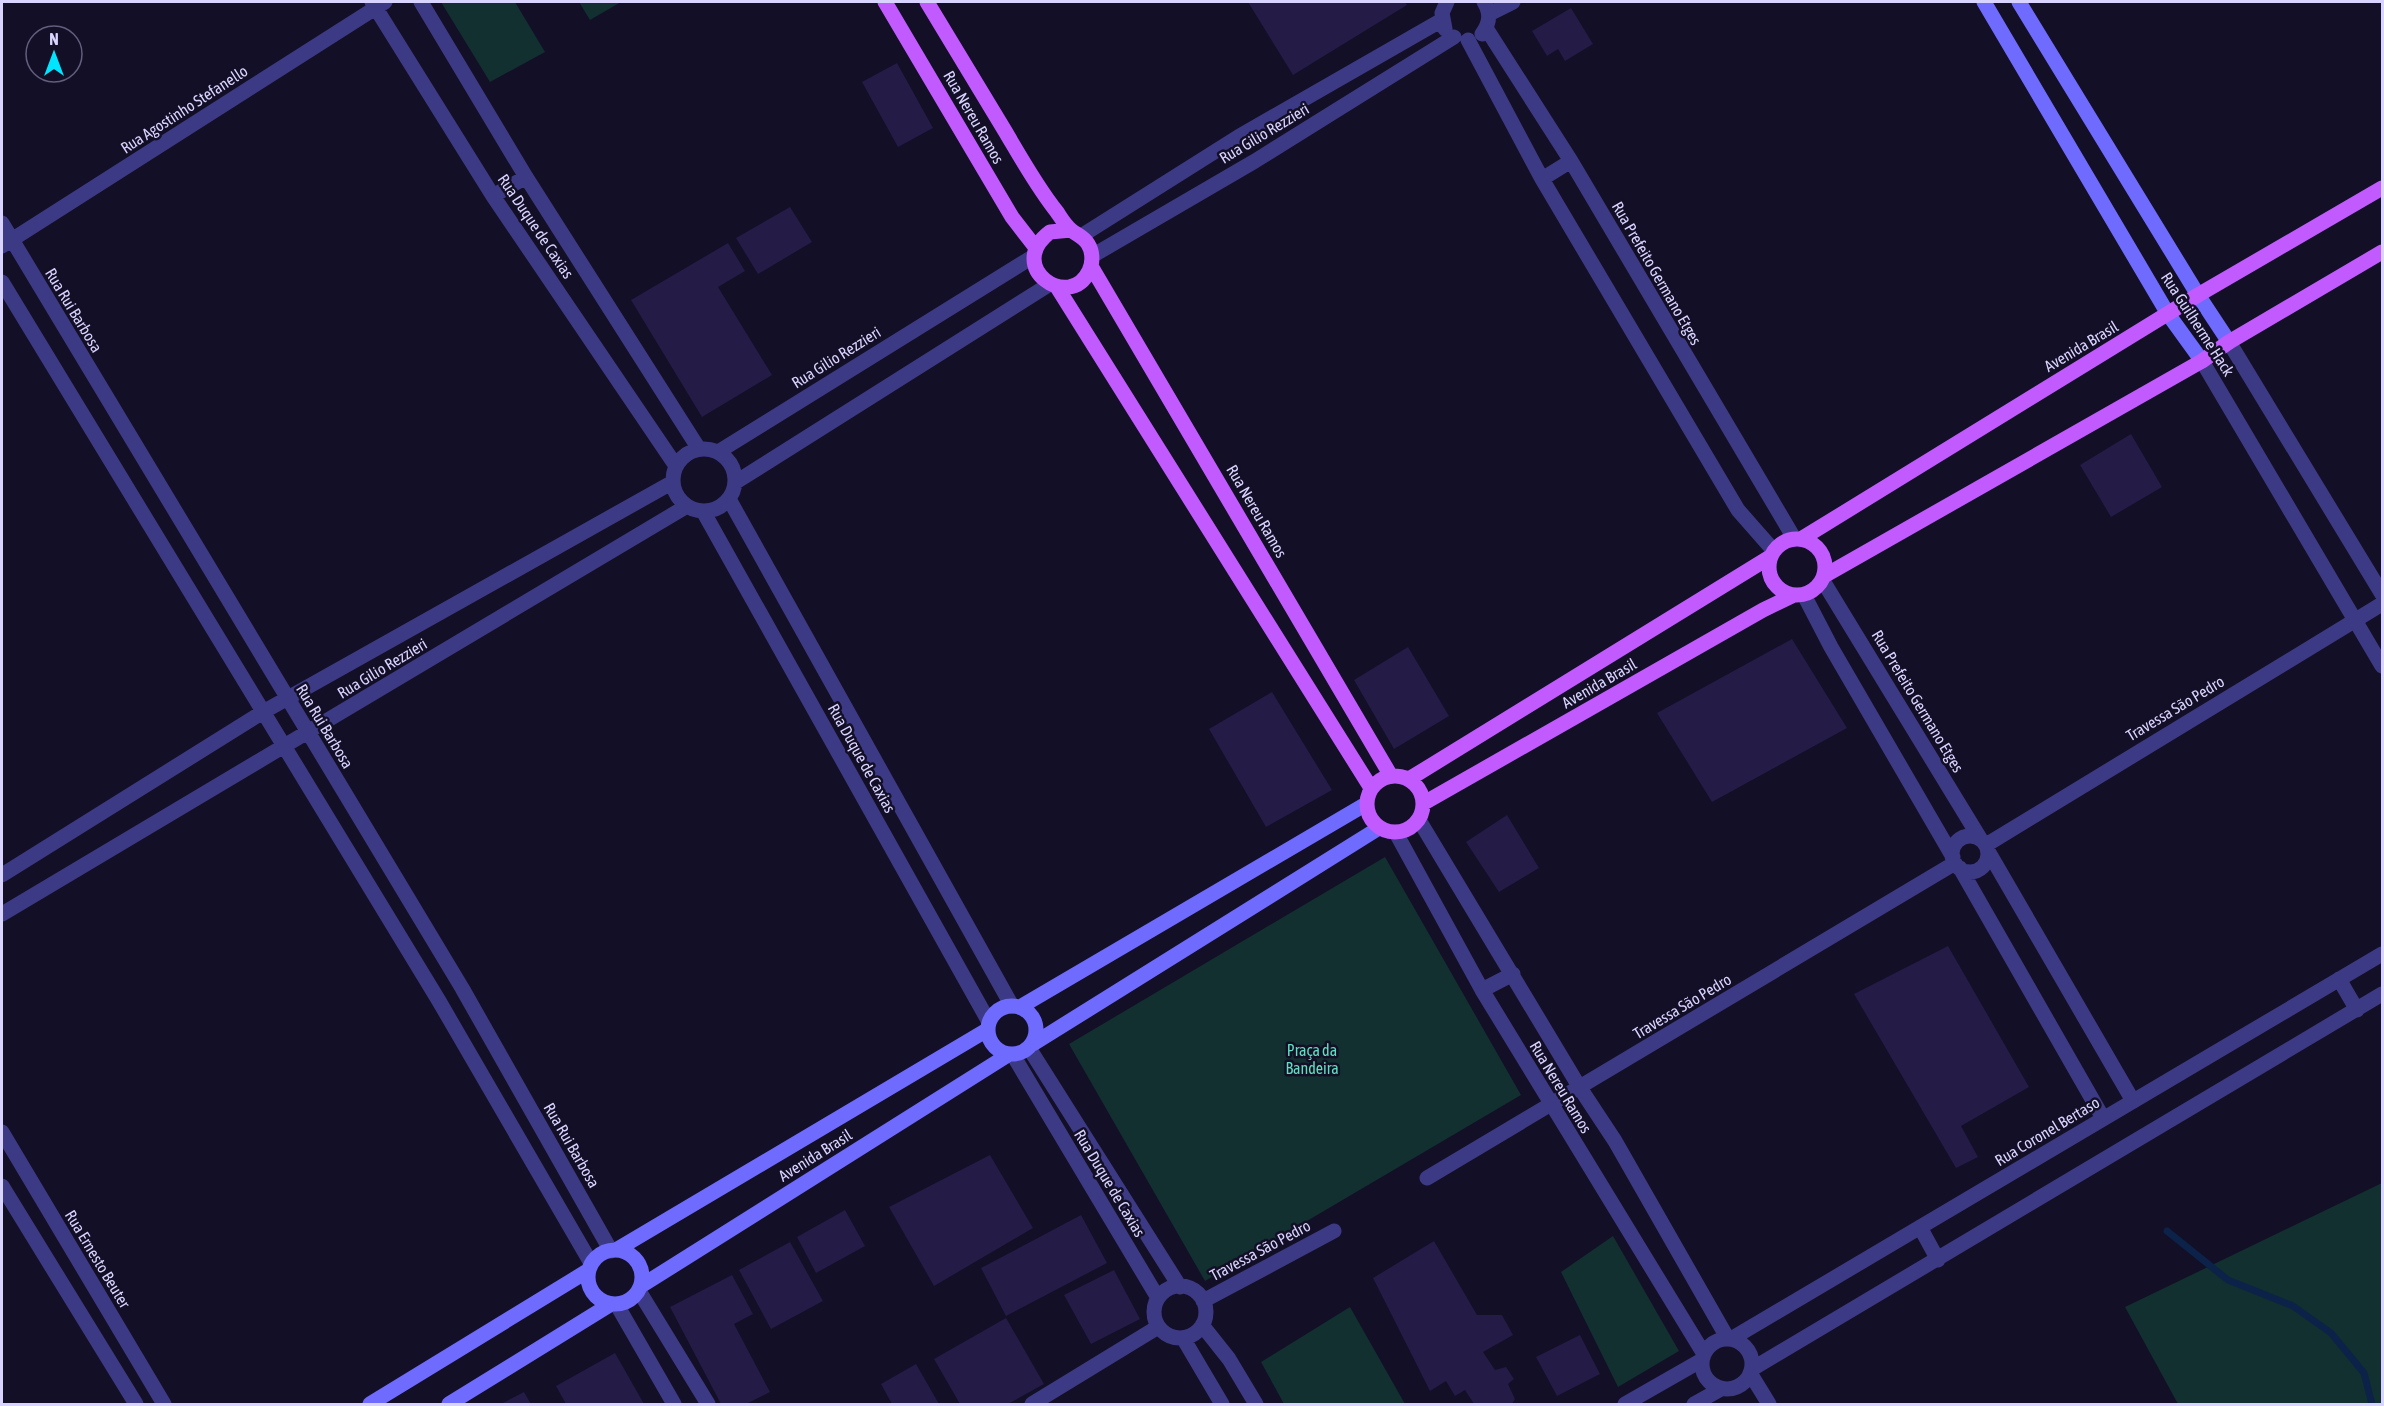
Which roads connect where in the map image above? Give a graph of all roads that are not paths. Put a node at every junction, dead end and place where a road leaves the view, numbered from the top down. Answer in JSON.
{"nodes":[{"id":1,"x":421,"y":2,"type":"edge"},
{"id":2,"x":885,"y":2,"type":"edge"},
{"id":3,"x":927,"y":2,"type":"edge"},
{"id":4,"x":1513,"y":2,"type":"edge"},
{"id":5,"x":1984,"y":2,"type":"edge"},
{"id":6,"x":2019,"y":2,"type":"edge"},
{"id":7,"x":378,"y":4,"type":"edge"},
{"id":8,"x":1444,"y":7,"type":"edge"},
{"id":9,"x":1487,"y":14,"type":"edge"},
{"id":10,"x":1461,"y":39,"type":"junction"},
{"id":11,"x":1571,"y":161,"type":"junction"},
{"id":12,"x":526,"y":177,"type":"junction"},
{"id":13,"x":1542,"y":179,"type":"junction"},
{"id":14,"x":2382,"y":188,"type":"edge"},
{"id":15,"x":493,"y":196,"type":"junction"},
{"id":16,"x":2,"y":223,"type":"edge"},
{"id":17,"x":1076,"y":233,"type":"junction"},
{"id":18,"x":7,"y":243,"type":"edge"},
{"id":19,"x":1035,"y":252,"type":"junction"},
{"id":20,"x":2382,"y":252,"type":"edge"},
{"id":21,"x":1091,"y":261,"type":"junction"},
{"id":22,"x":2,"y":282,"type":"edge"},
{"id":23,"x":1054,"y":286,"type":"junction"},
{"id":24,"x":2198,"y":295,"type":"junction"},
{"id":25,"x":2168,"y":314,"type":"junction"},
{"id":26,"x":2229,"y":342,"type":"junction"},
{"id":27,"x":2202,"y":361,"type":"junction"},
{"id":28,"x":699,"y":449,"type":"junction"},
{"id":29,"x":717,"y":452,"type":"junction"},
{"id":30,"x":676,"y":466,"type":"junction"},
{"id":31,"x":673,"y":482,"type":"junction"},
{"id":32,"x":736,"y":482,"type":"junction"},
{"id":33,"x":729,"y":499,"type":"junction"},
{"id":34,"x":687,"y":506,"type":"junction"},
{"id":35,"x":703,"y":511,"type":"junction"},
{"id":36,"x":1798,"y":538,"type":"junction"},
{"id":37,"x":1772,"y":554,"type":"junction"},
{"id":38,"x":1824,"y":579,"type":"junction"},
{"id":39,"x":2382,"y":594,"type":"edge"},
{"id":40,"x":1799,"y":595,"type":"junction"},
{"id":41,"x":2382,"y":604,"type":"edge"},
{"id":42,"x":2354,"y":620,"type":"junction"},
{"id":43,"x":2382,"y":666,"type":"edge"},
{"id":44,"x":287,"y":699,"type":"junction"},
{"id":45,"x":263,"y":712,"type":"junction"},
{"id":46,"x":309,"y":732,"type":"junction"},
{"id":47,"x":284,"y":746,"type":"junction"},
{"id":48,"x":1391,"y":776,"type":"junction"},
{"id":49,"x":1409,"y":779,"type":"junction"},
{"id":50,"x":1371,"y":788,"type":"junction"},
{"id":51,"x":1424,"y":803,"type":"junction"},
{"id":52,"x":1366,"y":804,"type":"junction"},
{"id":53,"x":1419,"y":820,"type":"junction"},
{"id":54,"x":1379,"y":828,"type":"junction"},
{"id":55,"x":1396,"y":833,"type":"junction"},
{"id":56,"x":1985,"y":845,"type":"junction"},
{"id":57,"x":1956,"y":863,"type":"junction"},
{"id":58,"x":2,"y":875,"type":"edge"},
{"id":59,"x":2,"y":914,"type":"edge"},
{"id":60,"x":2382,"y":954,"type":"edge"},
{"id":61,"x":1513,"y":974,"type":"junction"},
{"id":62,"x":2339,"y":978,"type":"junction"},
{"id":63,"x":462,"y":988,"type":"junction"},
{"id":64,"x":1482,"y":990,"type":"junction"},
{"id":65,"x":2382,"y":994,"type":"edge"},
{"id":66,"x":440,"y":1001,"type":"junction"},
{"id":67,"x":1016,"y":1006,"type":"junction"},
{"id":68,"x":2357,"y":1010,"type":"junction"},
{"id":69,"x":988,"y":1026,"type":"junction"},
{"id":70,"x":1031,"y":1046,"type":"junction"},
{"id":71,"x":1011,"y":1055,"type":"junction"},
{"id":72,"x":1580,"y":1088,"type":"junction"},
{"id":73,"x":2133,"y":1101,"type":"junction"},
{"id":74,"x":1551,"y":1106,"type":"junction"},
{"id":75,"x":2103,"y":1118,"type":"junction"},
{"id":76,"x":2,"y":1131,"type":"edge"},
{"id":77,"x":1427,"y":1178,"type":"dead end"},
{"id":78,"x":2,"y":1186,"type":"edge"},
{"id":79,"x":1920,"y":1227,"type":"junction"},
{"id":80,"x":1334,"y":1231,"type":"dead end"},
{"id":81,"x":614,"y":1250,"type":"junction"},
{"id":82,"x":1938,"y":1260,"type":"junction"},
{"id":83,"x":590,"y":1267,"type":"junction"},
{"id":84,"x":1180,"y":1287,"type":"junction"},
{"id":85,"x":640,"y":1289,"type":"junction"},
{"id":86,"x":1158,"y":1298,"type":"junction"},
{"id":87,"x":1203,"y":1301,"type":"junction"},
{"id":88,"x":614,"y":1305,"type":"junction"},
{"id":89,"x":1202,"y":1325,"type":"junction"},
{"id":90,"x":1158,"y":1327,"type":"junction"},
{"id":91,"x":1182,"y":1338,"type":"junction"},
{"id":92,"x":1729,"y":1340,"type":"junction"},
{"id":93,"x":1703,"y":1357,"type":"junction"},
{"id":94,"x":1751,"y":1371,"type":"junction"},
{"id":95,"x":1723,"y":1389,"type":"junction"},
{"id":96,"x":136,"y":1404,"type":"edge"},
{"id":97,"x":164,"y":1404,"type":"edge"},
{"id":98,"x":370,"y":1404,"type":"edge"},
{"id":99,"x":449,"y":1404,"type":"edge"},
{"id":100,"x":674,"y":1404,"type":"edge"},
{"id":101,"x":708,"y":1404,"type":"edge"},
{"id":102,"x":1032,"y":1404,"type":"edge"},
{"id":103,"x":1222,"y":1404,"type":"edge"},
{"id":104,"x":1256,"y":1404,"type":"edge"},
{"id":105,"x":1625,"y":1404,"type":"edge"},
{"id":106,"x":1694,"y":1404,"type":"edge"},
{"id":107,"x":1734,"y":1404,"type":"edge"},
{"id":108,"x":1769,"y":1404,"type":"edge"}],
"edges":[{"from":1,"to":12,"type":"street","name":"Rua Duque de Caxias"},
{"from":2,"to":19,"type":"main road","name":"Rua Nereu Ramos"},
{"from":3,"to":17,"type":"main road","name":"Rua Nereu Ramos"},
{"from":4,"to":9,"type":"street"},
{"from":5,"to":25,"type":"main road","name":"Rua Guilherme Hack"},
{"from":6,"to":24,"type":"main road","name":"Rua Guilherme Hack"},
{"from":7,"to":15,"type":"street","name":"Rua Duque de Caxias"},
{"from":7,"to":18,"type":"street","name":"Rua Agostinho Stefanello"},
{"from":8,"to":10,"type":"street"},
{"from":8,"to":17,"type":"street","name":"Rua Gilio Rezzieri"},
{"from":9,"to":10,"type":"street","name":"Rua Gilio Rezzieri"},
{"from":9,"to":11,"type":"street","name":"Rua Prefeito Germano Etges"},
{"from":10,"to":13,"type":"street"},
{"from":10,"to":21,"type":"street","name":"Rua Gilio Rezzieri"},
{"from":11,"to":13,"type":"street"},
{"from":11,"to":36,"type":"street","name":"Rua Prefeito Germano Etges"},
{"from":12,"to":15,"type":"street"},
{"from":12,"to":28,"type":"street","name":"Rua Duque de Caxias"},
{"from":13,"to":37,"type":"street"},
{"from":14,"to":24,"type":"main road","name":"Avenida Brasil"},
{"from":15,"to":30,"type":"street","name":"Rua Duque de Caxias"},
{"from":16,"to":18,"type":"street","name":"Rua Rui Barbosa"},
{"from":17,"to":19,"type":"main road"},
{"from":17,"to":21,"type":"main road"},
{"from":18,"to":44,"type":"street","name":"Rua Rui Barbosa"},
{"from":19,"to":23,"type":"main road"},
{"from":19,"to":29,"type":"street","name":"Rua Gilio Rezzieri"},
{"from":20,"to":26,"type":"main road"},
{"from":21,"to":23,"type":"main road"},
{"from":21,"to":48,"type":"main road","name":"Rua Nereu Ramos"},
{"from":22,"to":45,"type":"street"},
{"from":23,"to":32,"type":"street"},
{"from":23,"to":50,"type":"main road"},
{"from":24,"to":25,"type":"main road","name":"Avenida Brasil"},
{"from":24,"to":26,"type":"main road","name":"Rua Guilherme Hack"},
{"from":25,"to":27,"type":"main road","name":"Rua Guilherme Hack"},
{"from":25,"to":36,"type":"main road","name":"Avenida Brasil"},
{"from":26,"to":27,"type":"main road"},
{"from":26,"to":39,"type":"street","name":"Rua Guilherme Hack"},
{"from":27,"to":38,"type":"main road"},
{"from":27,"to":42,"type":"street","name":"Rua Guilherme Hack"},
{"from":28,"to":29,"type":"street"},
{"from":28,"to":30,"type":"street"},
{"from":29,"to":32,"type":"street"},
{"from":30,"to":31,"type":"street"},
{"from":31,"to":34,"type":"street"},
{"from":31,"to":44,"type":"street","name":"Rua Gilio Rezzieri"},
{"from":32,"to":33,"type":"street"},
{"from":33,"to":35,"type":"street"},
{"from":33,"to":67,"type":"street","name":"Rua Duque de Caxias"},
{"from":34,"to":35,"type":"street"},
{"from":34,"to":46,"type":"street","name":"Rua Gilio Rezzieri"},
{"from":35,"to":69,"type":"street","name":"Rua Duque de Caxias"},
{"from":36,"to":37,"type":"main road"},
{"from":36,"to":38,"type":"main road"},
{"from":37,"to":40,"type":"main road"},
{"from":37,"to":49,"type":"main road","name":"Avenida Brasil"},
{"from":38,"to":40,"type":"main road"},
{"from":38,"to":56,"type":"street","name":"Rua Prefeito Germano Etges"},
{"from":40,"to":51,"type":"main road","name":"Avenida Brasil"},
{"from":40,"to":57,"type":"street"},
{"from":41,"to":42,"type":"street","name":"Travessa São Pedro"},
{"from":42,"to":43,"type":"street","name":"Rua Guilherme Hack"},
{"from":42,"to":56,"type":"street","name":"Travessa São Pedro"},
{"from":44,"to":45,"type":"street","name":"Rua Gilio Rezzieri"},
{"from":44,"to":46,"type":"street","name":"Rua Rui Barbosa"},
{"from":45,"to":47,"type":"street"},
{"from":45,"to":58,"type":"street","name":"Rua Gilio Rezzieri"},
{"from":46,"to":47,"type":"street","name":"Rua Gilio Rezzieri"},
{"from":46,"to":63,"type":"street","name":"Rua Rui Barbosa"},
{"from":47,"to":59,"type":"street","name":"Rua Gilio Rezzieri"},
{"from":47,"to":66,"type":"street"},
{"from":48,"to":49,"type":"main road"},
{"from":48,"to":50,"type":"main road"},
{"from":49,"to":51,"type":"main road"},
{"from":50,"to":52,"type":"main road"},
{"from":51,"to":53,"type":"main road"},
{"from":52,"to":54,"type":"main road"},
{"from":52,"to":67,"type":"main road"},
{"from":53,"to":55,"type":"main road"},
{"from":53,"to":61,"type":"street","name":"Rua Nereu Ramos"},
{"from":54,"to":55,"type":"main road"},
{"from":54,"to":70,"type":"main road"},
{"from":55,"to":64,"type":"street","name":"Rua Nereu Ramos"},
{"from":56,"to":57,"type":"street"},
{"from":56,"to":57,"type":"street"},
{"from":56,"to":73,"type":"street","name":"Rua Prefeito Germano Etges"},
{"from":57,"to":72,"type":"street","name":"Travessa São Pedro"},
{"from":57,"to":75,"type":"street"},
{"from":60,"to":62,"type":"street","name":"Rua Coronel Bertaso"},
{"from":61,"to":64,"type":"street"},
{"from":61,"to":72,"type":"street","name":"Rua Nereu Ramos"},
{"from":62,"to":68,"type":"street"},
{"from":62,"to":73,"type":"street","name":"Rua Coronel Bertaso"},
{"from":63,"to":66,"type":"street"},
{"from":63,"to":81,"type":"street","name":"Rua Rui Barbosa"},
{"from":64,"to":74,"type":"street","name":"Rua Nereu Ramos"},
{"from":65,"to":68,"type":"street"},
{"from":66,"to":83,"type":"street"},
{"from":67,"to":69,"type":"main road"},
{"from":67,"to":70,"type":"main road"},
{"from":68,"to":82,"type":"street"},
{"from":69,"to":71,"type":"main road"},
{"from":69,"to":81,"type":"main road","name":"Avenida Brasil"},
{"from":70,"to":71,"type":"main road"},
{"from":70,"to":84,"type":"street","name":"Rua Duque de Caxias"},
{"from":71,"to":85,"type":"main road","name":"Avenida Brasil"},
{"from":71,"to":86,"type":"street","name":"Rua Duque de Caxias"},
{"from":72,"to":74,"type":"street","name":"Travessa São Pedro"},
{"from":72,"to":92,"type":"street","name":"Rua Nereu Ramos"},
{"from":73,"to":75,"type":"street","name":"Rua Coronel Bertaso"},
{"from":74,"to":77,"type":"street","name":"Travessa São Pedro"},
{"from":74,"to":93,"type":"street","name":"Rua Nereu Ramos"},
{"from":75,"to":79,"type":"street","name":"Rua Coronel Bertaso"},
{"from":76,"to":97,"type":"street","name":"Rua Ernesto Beuter"},
{"from":78,"to":96,"type":"street"},
{"from":79,"to":82,"type":"street"},
{"from":79,"to":92,"type":"street","name":"Rua Coronel Bertaso"},
{"from":80,"to":87,"type":"street","name":"Travessa São Pedro"},
{"from":81,"to":83,"type":"main road"},
{"from":81,"to":85,"type":"main road"},
{"from":82,"to":94,"type":"street"},
{"from":83,"to":88,"type":"main road"},
{"from":83,"to":98,"type":"main road"},
{"from":84,"to":86,"type":"street"},
{"from":84,"to":87,"type":"street"},
{"from":85,"to":88,"type":"main road"},
{"from":85,"to":101,"type":"street"},
{"from":86,"to":90,"type":"street"},
{"from":87,"to":89,"type":"street"},
{"from":88,"to":99,"type":"main road"},
{"from":88,"to":100,"type":"street"},
{"from":89,"to":91,"type":"street"},
{"from":89,"to":104,"type":"street"},
{"from":90,"to":91,"type":"street"},
{"from":90,"to":102,"type":"street"},
{"from":91,"to":103,"type":"street"},
{"from":92,"to":93,"type":"street"},
{"from":92,"to":94,"type":"street"},
{"from":93,"to":95,"type":"street"},
{"from":93,"to":105,"type":"street"},
{"from":94,"to":95,"type":"street"},
{"from":94,"to":108,"type":"street"},
{"from":95,"to":106,"type":"street"},
{"from":95,"to":107,"type":"street"}]}
